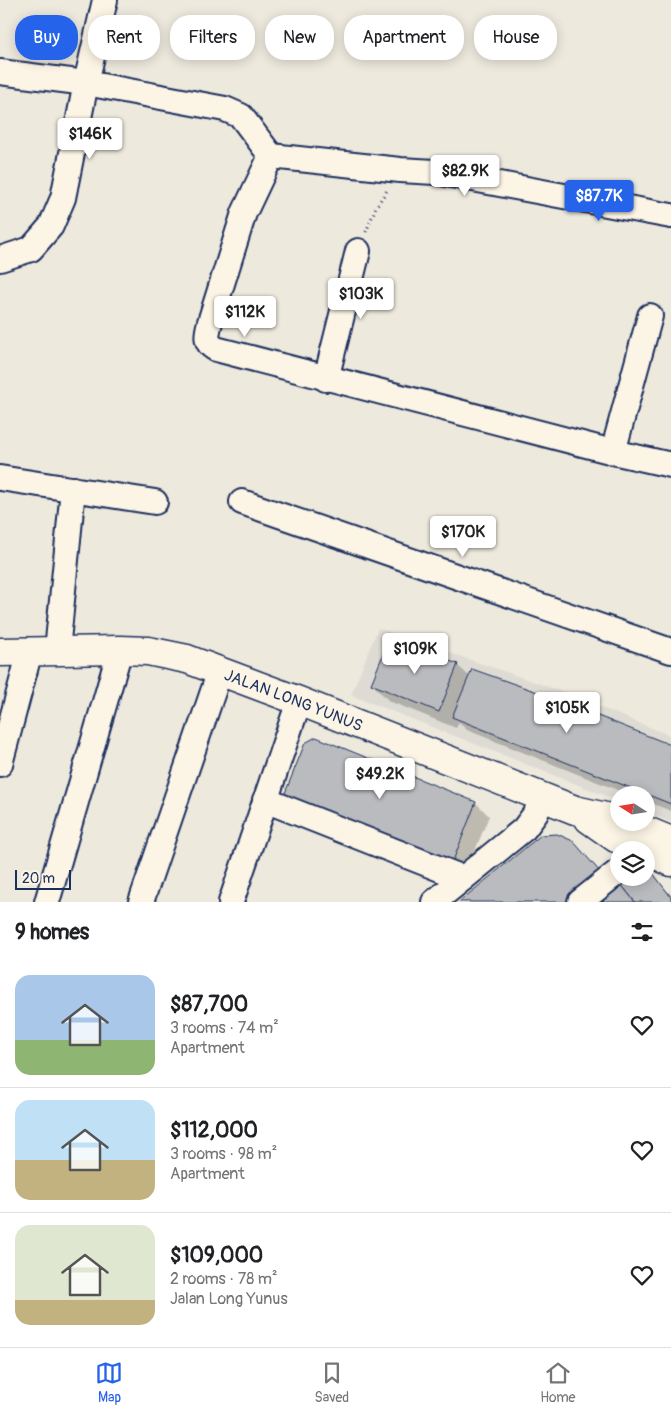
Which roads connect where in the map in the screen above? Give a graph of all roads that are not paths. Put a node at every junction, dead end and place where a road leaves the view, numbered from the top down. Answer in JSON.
{"nodes":[{"id":1,"x":105,"y":0,"type":"edge"},
{"id":2,"x":0,"y":72,"type":"edge"},
{"id":3,"x":86,"y":83,"type":"junction"},
{"id":4,"x":271,"y":156,"type":"junction"},
{"id":5,"x":671,"y":216,"type":"edge"},
{"id":6,"x":358,"y":251,"type":"road end"},
{"id":7,"x":0,"y":259,"type":"edge"},
{"id":8,"x":650,"y":316,"type":"dead end"},
{"id":9,"x":326,"y":379,"type":"junction"},
{"id":10,"x":613,"y":452,"type":"junction"},
{"id":11,"x":671,"y":465,"type":"edge"},
{"id":12,"x":0,"y":478,"type":"edge"},
{"id":13,"x":73,"y":489,"type":"junction"},
{"id":14,"x":155,"y":502,"type":"dead end"},
{"id":15,"x":242,"y":502,"type":"dead end"},
{"id":16,"x":57,"y":650,"type":"junction"},
{"id":17,"x":120,"y":650,"type":"junction"},
{"id":18,"x":30,"y":651,"type":"junction"},
{"id":19,"x":671,"y":651,"type":"edge"},
{"id":20,"x":0,"y":652,"type":"edge"},
{"id":21,"x":220,"y":671,"type":"junction"},
{"id":22,"x":299,"y":701,"type":"junction"},
{"id":23,"x":0,"y":764,"type":"edge"},
{"id":24,"x":543,"y":797,"type":"junction"},
{"id":25,"x":266,"y":800,"type":"junction"},
{"id":26,"x":575,"y":810,"type":"junction"},
{"id":27,"x":610,"y":818,"type":"edge"},
{"id":28,"x":647,"y":831,"type":"edge"},
{"id":29,"x":624,"y":841,"type":"edge"},
{"id":30,"x":671,"y":841,"type":"edge"},
{"id":31,"x":655,"y":854,"type":"edge"},
{"id":32,"x":671,"y":862,"type":"edge"},
{"id":33,"x":463,"y":878,"type":"junction"},
{"id":34,"x":610,"y":878,"type":"edge"},
{"id":35,"x":52,"y":901,"type":"edge"},
{"id":36,"x":141,"y":902,"type":"edge"},
{"id":37,"x":231,"y":902,"type":"edge"},
{"id":38,"x":434,"y":902,"type":"edge"},
{"id":39,"x":580,"y":902,"type":"edge"}],
"edges":[{"from":1,"to":3,"type":"street"},
{"from":2,"to":3,"type":"street"},
{"from":3,"to":4,"type":"street"},
{"from":3,"to":7,"type":"street"},
{"from":4,"to":5,"type":"street"},
{"from":4,"to":9,"type":"street"},
{"from":6,"to":9,"type":"street"},
{"from":8,"to":10,"type":"street"},
{"from":9,"to":10,"type":"street"},
{"from":10,"to":11,"type":"street"},
{"from":12,"to":13,"type":"street"},
{"from":13,"to":14,"type":"street"},
{"from":13,"to":16,"type":"street"},
{"from":15,"to":19,"type":"street"},
{"from":16,"to":17,"type":"main road","name":"JALAN LONG YUNUS"},
{"from":16,"to":18,"type":"main road","name":"JALAN LONG YUNUS"},
{"from":17,"to":21,"type":"main road","name":"JALAN LONG YUNUS"},
{"from":17,"to":35,"type":"street"},
{"from":18,"to":20,"type":"main road","name":"JALAN LONG YUNUS"},
{"from":18,"to":23,"type":"street"},
{"from":21,"to":22,"type":"main road","name":"JALAN LONG YUNUS"},
{"from":21,"to":36,"type":"street"},
{"from":22,"to":24,"type":"main road","name":"JALAN LONG YUNUS"},
{"from":22,"to":25,"type":"street"},
{"from":24,"to":26,"type":"main road","name":"JALAN LONG YUNUS"},
{"from":24,"to":33,"type":"street"},
{"from":25,"to":33,"type":"street"},
{"from":25,"to":37,"type":"street"},
{"from":26,"to":27,"type":"main road","name":"JALAN LONG YUNUS"},
{"from":26,"to":29,"type":"main road","name":"JALAN LONG YUNUS"},
{"from":28,"to":30,"type":"main road"},
{"from":31,"to":32,"type":"main road","name":"JALAN LONG YUNUS"},
{"from":33,"to":38,"type":"street"},
{"from":34,"to":39,"type":"street"}]}
